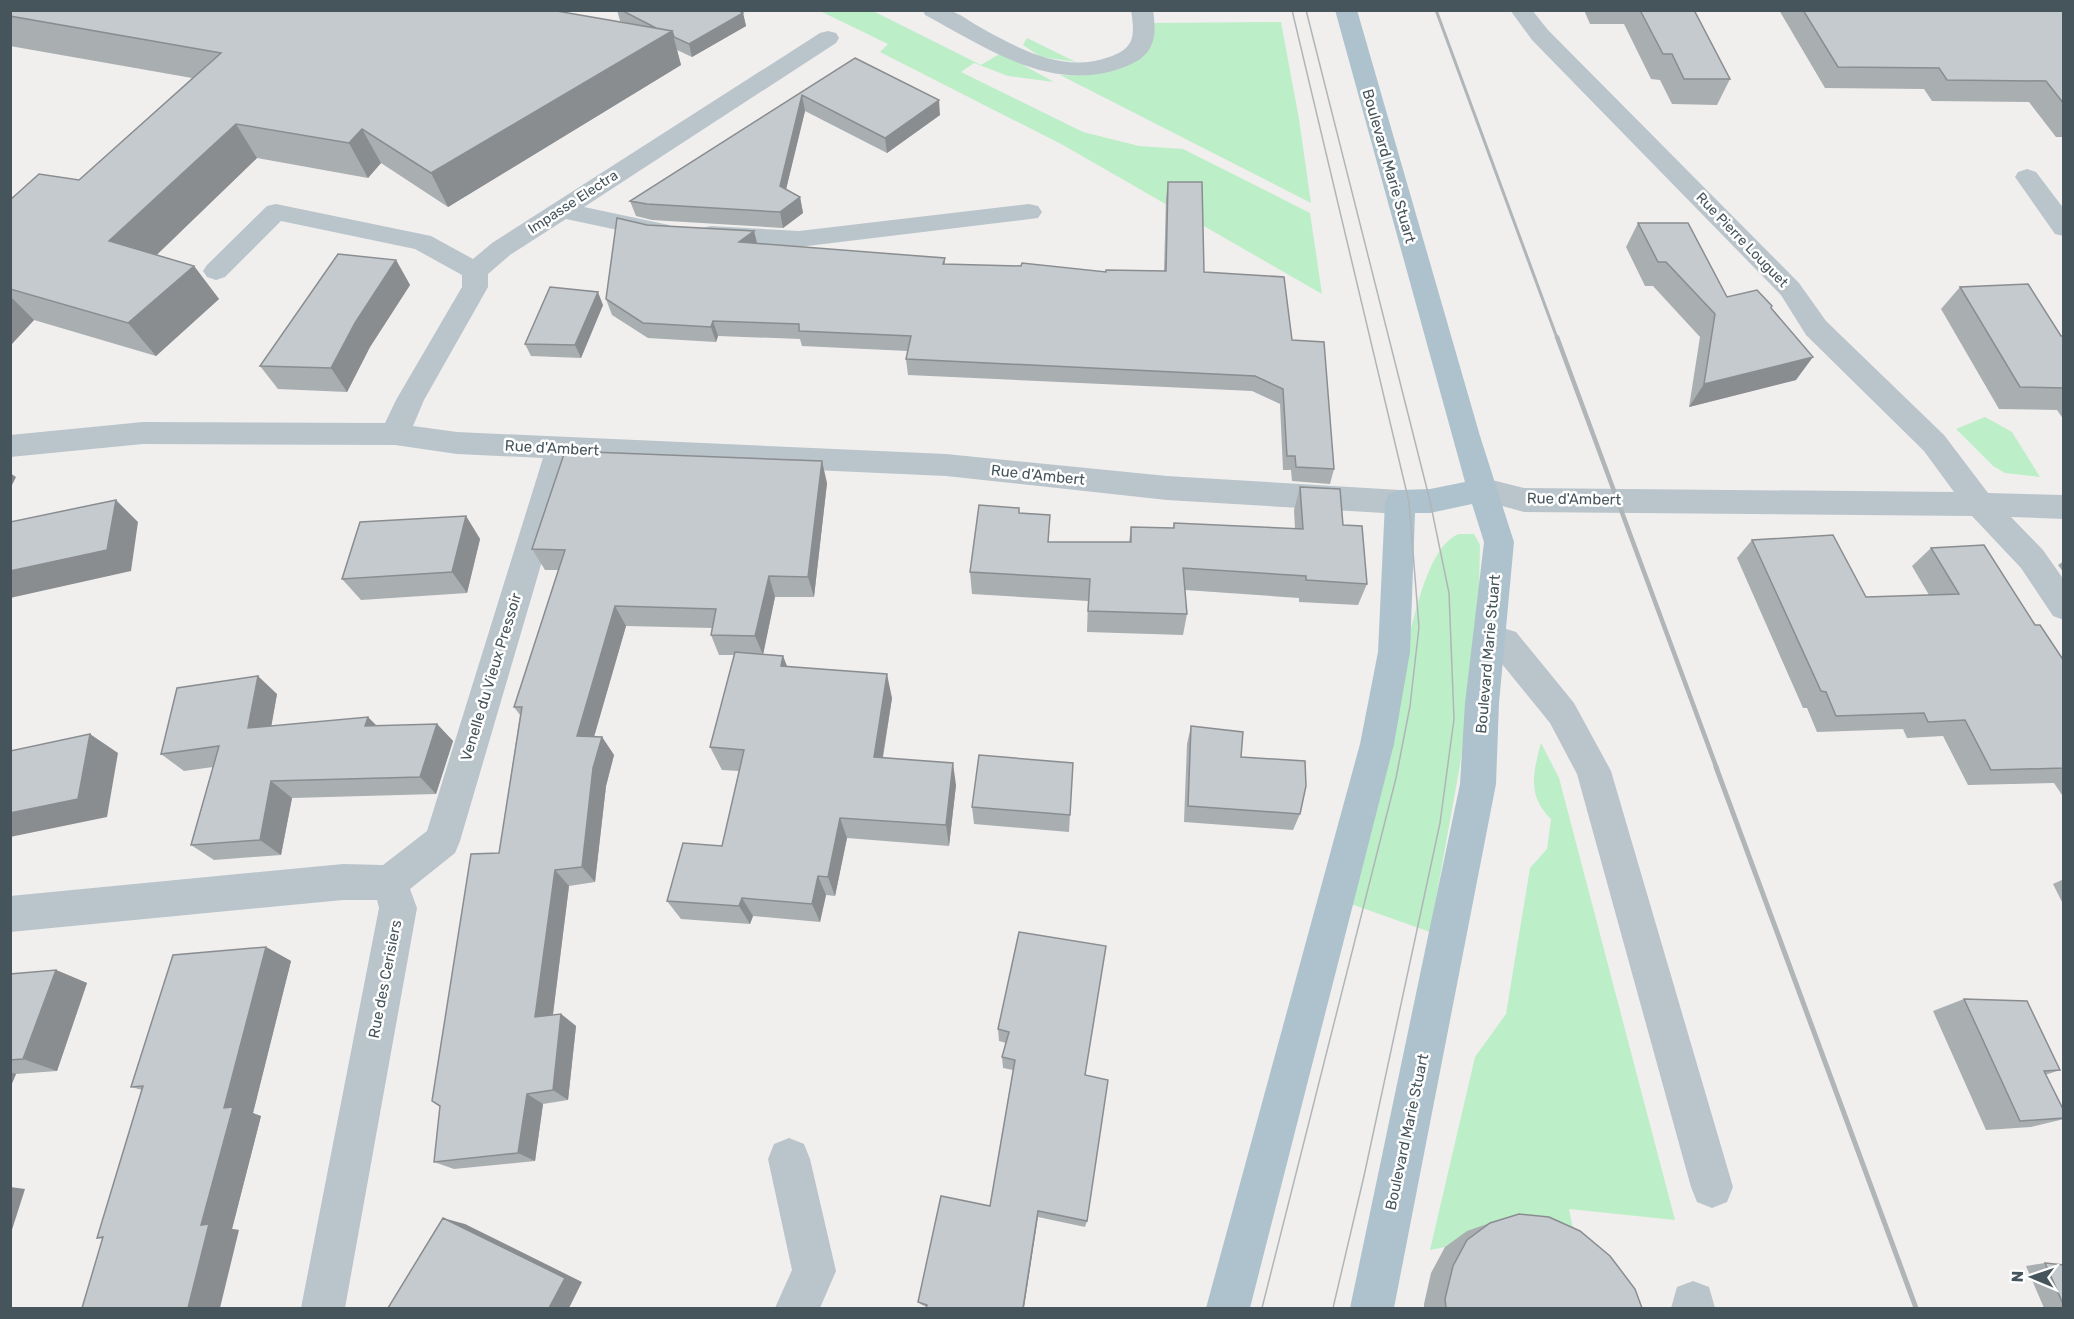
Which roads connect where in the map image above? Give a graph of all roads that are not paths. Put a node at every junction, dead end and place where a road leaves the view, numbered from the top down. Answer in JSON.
{"nodes":[{"id":1,"x":933,"y":10,"type":"edge"},
{"id":2,"x":1142,"y":10,"type":"edge"},
{"id":3,"x":1346,"y":10,"type":"edge"},
{"id":4,"x":1520,"y":10,"type":"edge"},
{"id":5,"x":828,"y":38,"type":"dead end"},
{"id":6,"x":2027,"y":177,"type":"dead end"},
{"id":7,"x":562,"y":210,"type":"junction"},
{"id":8,"x":1029,"y":212,"type":"dead end"},
{"id":9,"x":2064,"y":228,"type":"edge"},
{"id":10,"x":475,"y":271,"type":"junction"},
{"id":11,"x":216,"y":272,"type":"dead end"},
{"id":12,"x":395,"y":434,"type":"junction"},
{"id":13,"x":10,"y":446,"type":"edge"},
{"id":14,"x":561,"y":448,"type":"junction"},
{"id":15,"x":1484,"y":490,"type":"junction"},
{"id":16,"x":1400,"y":502,"type":"junction"},
{"id":17,"x":1979,"y":504,"type":"junction"},
{"id":18,"x":2064,"y":507,"type":"edge"},
{"id":19,"x":2064,"y":607,"type":"edge"},
{"id":20,"x":1490,"y":638,"type":"junction"},
{"id":21,"x":389,"y":883,"type":"junction"},
{"id":22,"x":10,"y":914,"type":"edge"},
{"id":23,"x":789,"y":1159,"type":"dead end"},
{"id":24,"x":1712,"y":1187,"type":"dead end"},
{"id":25,"x":323,"y":1308,"type":"edge"},
{"id":26,"x":797,"y":1308,"type":"edge"},
{"id":27,"x":1228,"y":1308,"type":"edge"},
{"id":28,"x":1371,"y":1308,"type":"edge"}],
"edges":[{"from":1,"to":2,"type":"street"},
{"from":3,"to":15,"type":"main road","name":"Boulevard Marie Stuart"},
{"from":4,"to":17,"type":"street","name":"Rue Pierre Louguet"},
{"from":5,"to":7,"type":"street","name":"Impasse Electra"},
{"from":6,"to":9,"type":"street"},
{"from":7,"to":8,"type":"street"},
{"from":7,"to":10,"type":"street","name":"Impasse Electra"},
{"from":10,"to":11,"type":"street"},
{"from":10,"to":12,"type":"street"},
{"from":12,"to":13,"type":"street","name":"Rue d'Ambert"},
{"from":12,"to":14,"type":"street","name":"Rue d'Ambert"},
{"from":14,"to":16,"type":"street","name":"Rue d'Ambert"},
{"from":14,"to":21,"type":"street","name":"Venelle du Vieux Pressoir"},
{"from":15,"to":16,"type":"main road","name":"Rue d'Ambert"},
{"from":15,"to":17,"type":"street","name":"Rue d'Ambert"},
{"from":15,"to":20,"type":"main road","name":"Boulevard Marie Stuart"},
{"from":16,"to":27,"type":"main road"},
{"from":17,"to":18,"type":"street","name":"Rue d'Ambert"},
{"from":17,"to":19,"type":"street","name":"Rue Pierre Louguet"},
{"from":20,"to":24,"type":"street"},
{"from":20,"to":28,"type":"main road","name":"Boulevard Marie Stuart"},
{"from":21,"to":22,"type":"street"},
{"from":21,"to":25,"type":"street","name":"Rue des Cerisiers"},
{"from":23,"to":26,"type":"street"}]}
